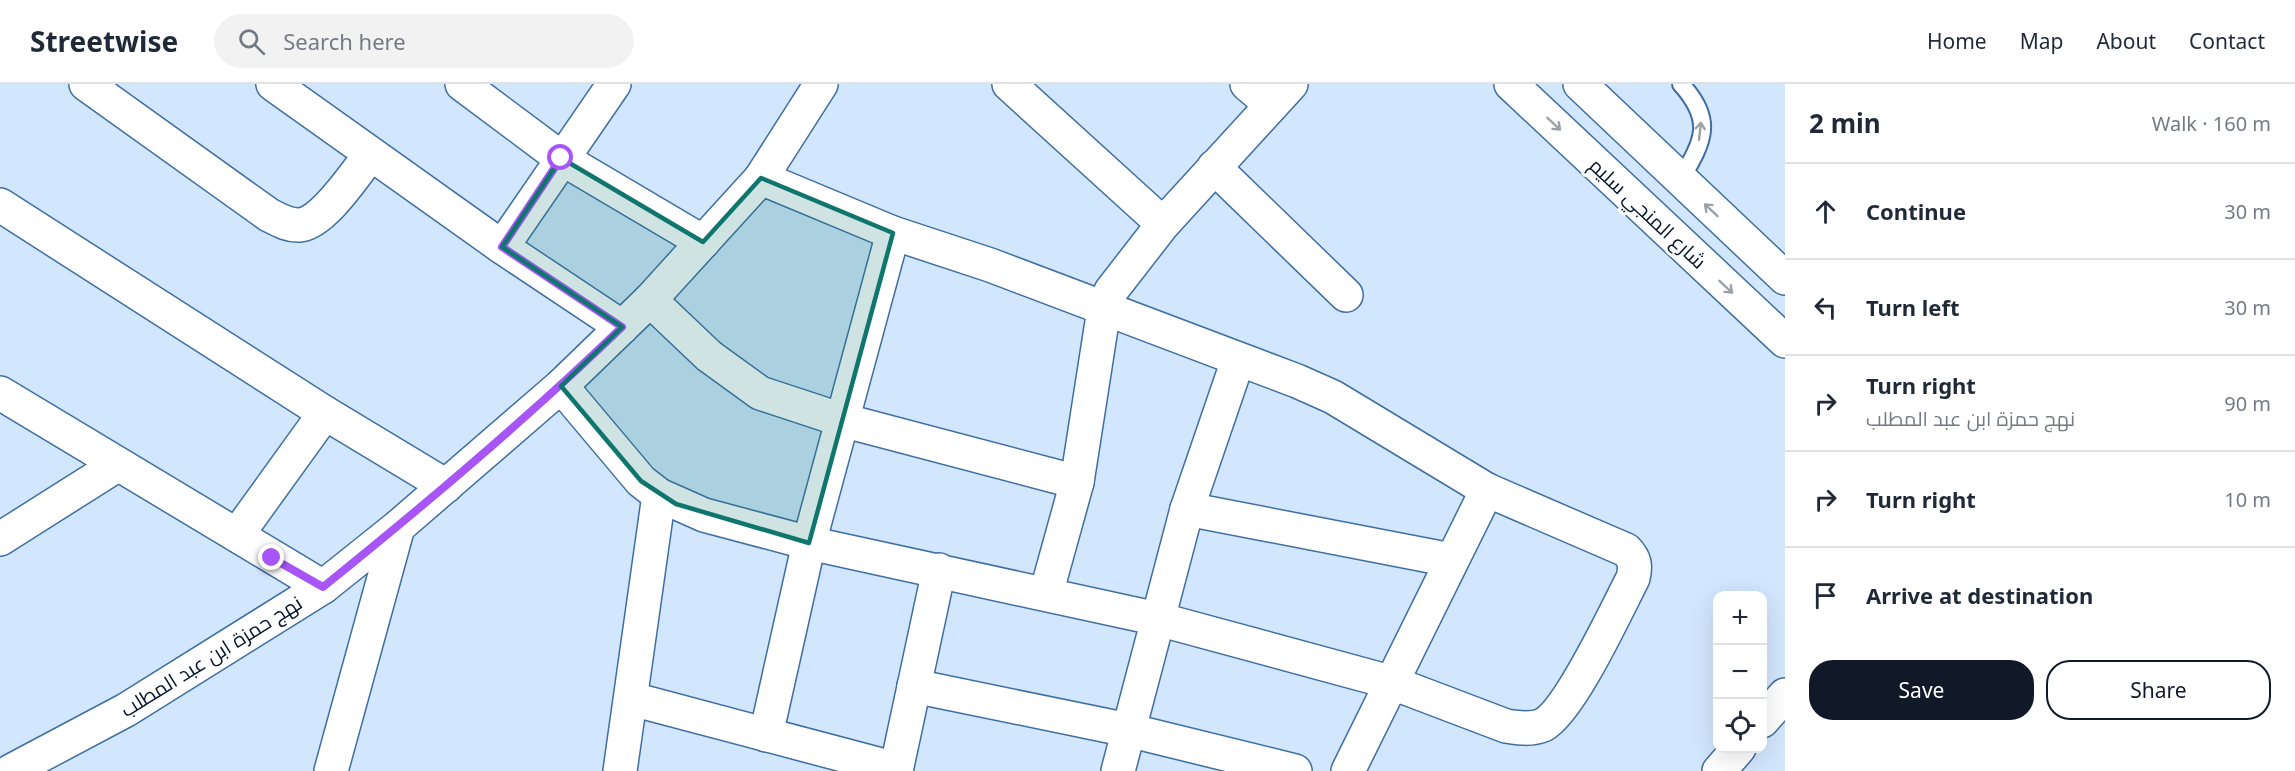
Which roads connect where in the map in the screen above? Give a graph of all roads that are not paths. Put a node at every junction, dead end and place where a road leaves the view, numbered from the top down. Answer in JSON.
{"nodes":[{"id":1,"x":86,"y":84,"type":"edge"},
{"id":2,"x":273,"y":84,"type":"edge"},
{"id":3,"x":462,"y":84,"type":"edge"},
{"id":4,"x":614,"y":84,"type":"edge"},
{"id":5,"x":821,"y":84,"type":"edge"},
{"id":6,"x":1009,"y":84,"type":"edge"},
{"id":7,"x":1247,"y":84,"type":"edge"},
{"id":8,"x":1511,"y":84,"type":"edge"},
{"id":9,"x":1580,"y":84,"type":"edge"},
{"id":10,"x":1681,"y":84,"type":"edge"},
{"id":11,"x":1281,"y":95,"type":"edge"},
{"id":12,"x":370,"y":156,"type":"junction"},
{"id":13,"x":561,"y":158,"type":"junction"},
{"id":14,"x":1214,"y":167,"type":"junction"},
{"id":15,"x":761,"y":178,"type":"junction"},
{"id":16,"x":1680,"y":181,"type":"junction"},
{"id":17,"x":0,"y":205,"type":"edge"},
{"id":18,"x":1163,"y":224,"type":"junction"},
{"id":19,"x":893,"y":233,"type":"junction"},
{"id":20,"x":703,"y":242,"type":"junction"},
{"id":21,"x":502,"y":247,"type":"junction"},
{"id":22,"x":1785,"y":278,"type":"edge"},
{"id":23,"x":1346,"y":295,"type":"dead end"},
{"id":24,"x":650,"y":300,"type":"junction"},
{"id":25,"x":1104,"y":309,"type":"junction"},
{"id":26,"x":622,"y":327,"type":"junction"},
{"id":27,"x":1785,"y":341,"type":"edge"},
{"id":28,"x":1238,"y":360,"type":"junction"},
{"id":29,"x":561,"y":386,"type":"junction"},
{"id":30,"x":0,"y":393,"type":"edge"},
{"id":31,"x":325,"y":413,"type":"junction"},
{"id":32,"x":842,"y":420,"type":"junction"},
{"id":33,"x":117,"y":465,"type":"junction"},
{"id":34,"x":1077,"y":482,"type":"junction"},
{"id":35,"x":446,"y":486,"type":"junction"},
{"id":36,"x":1486,"y":490,"type":"junction"},
{"id":37,"x":658,"y":495,"type":"junction"},
{"id":38,"x":1187,"y":509,"type":"junction"},
{"id":39,"x":398,"y":527,"type":"junction"},
{"id":40,"x":237,"y":535,"type":"junction"},
{"id":41,"x":0,"y":539,"type":"edge"},
{"id":42,"x":809,"y":543,"type":"junction"},
{"id":43,"x":1450,"y":560,"type":"junction"},
{"id":44,"x":939,"y":570,"type":"junction"},
{"id":45,"x":323,"y":587,"type":"junction"},
{"id":46,"x":1046,"y":594,"type":"junction"},
{"id":47,"x":1158,"y":619,"type":"junction"},
{"id":48,"x":1390,"y":682,"type":"junction"},
{"id":49,"x":914,"y":686,"type":"junction"},
{"id":50,"x":1785,"y":695,"type":"edge"},
{"id":51,"x":632,"y":699,"type":"junction"},
{"id":52,"x":1767,"y":715,"type":"edge"},
{"id":53,"x":1128,"y":730,"type":"junction"},
{"id":54,"x":766,"y":735,"type":"junction"},
{"id":55,"x":1735,"y":753,"type":"edge"},
{"id":56,"x":896,"y":770,"type":"edge"},
{"id":57,"x":11,"y":771,"type":"edge"},
{"id":58,"x":331,"y":771,"type":"edge"},
{"id":59,"x":620,"y":771,"type":"edge"},
{"id":60,"x":1118,"y":771,"type":"edge"},
{"id":61,"x":1295,"y":771,"type":"edge"},
{"id":62,"x":1348,"y":771,"type":"edge"},
{"id":63,"x":1719,"y":771,"type":"edge"}],
"edges":[{"from":1,"to":12,"type":"street"},
{"from":2,"to":12,"type":"street"},
{"from":3,"to":13,"type":"street"},
{"from":4,"to":13,"type":"street"},
{"from":5,"to":15,"type":"street","name":"نهج حمزة ابن عبد المطلب"},
{"from":6,"to":18,"type":"street"},
{"from":7,"to":11,"type":"street"},
{"from":8,"to":27,"type":"street","name":"شارع المنجي سليم","one_way":true},
{"from":9,"to":16,"type":"street"},
{"from":16,"to":10,"type":"lane","one_way":true},
{"from":11,"to":14,"type":"street"},
{"from":12,"to":21,"type":"street"},
{"from":13,"to":20,"type":"street"},
{"from":13,"to":21,"type":"street"},
{"from":14,"to":18,"type":"street"},
{"from":14,"to":23,"type":"street"},
{"from":15,"to":19,"type":"street"},
{"from":15,"to":20,"type":"street","name":"نهج حمزة ابن عبد المطلب"},
{"from":22,"to":16,"type":"street","one_way":true},
{"from":17,"to":31,"type":"street"},
{"from":18,"to":25,"type":"street"},
{"from":19,"to":25,"type":"street"},
{"from":19,"to":32,"type":"street"},
{"from":20,"to":24,"type":"street","name":"نهج حمزة ابن عبد المطلب"},
{"from":21,"to":26,"type":"street"},
{"from":24,"to":26,"type":"street","name":"نهج حمزة ابن عبد المطلب"},
{"from":24,"to":32,"type":"street"},
{"from":25,"to":28,"type":"street"},
{"from":25,"to":34,"type":"street"},
{"from":26,"to":29,"type":"street","name":"نهج حمزة ابن عبد المطلب"},
{"from":28,"to":36,"type":"street"},
{"from":28,"to":38,"type":"street"},
{"from":29,"to":35,"type":"street","name":"نهج حمزة ابن عبد المطلب"},
{"from":29,"to":37,"type":"street"},
{"from":30,"to":33,"type":"street"},
{"from":31,"to":35,"type":"street"},
{"from":31,"to":40,"type":"street"},
{"from":32,"to":34,"type":"street"},
{"from":32,"to":42,"type":"street"},
{"from":33,"to":40,"type":"street"},
{"from":33,"to":41,"type":"street"},
{"from":34,"to":46,"type":"street"},
{"from":35,"to":39,"type":"street","name":"نهج حمزة ابن عبد المطلب"},
{"from":36,"to":43,"type":"street"},
{"from":36,"to":48,"type":"street"},
{"from":37,"to":42,"type":"street"},
{"from":37,"to":51,"type":"street"},
{"from":38,"to":43,"type":"street"},
{"from":38,"to":47,"type":"street"},
{"from":39,"to":45,"type":"street","name":"نهج حمزة ابن عبد المطلب"},
{"from":39,"to":58,"type":"street"},
{"from":40,"to":45,"type":"street"},
{"from":42,"to":44,"type":"street"},
{"from":42,"to":54,"type":"street"},
{"from":43,"to":48,"type":"street"},
{"from":44,"to":46,"type":"street"},
{"from":44,"to":49,"type":"street"},
{"from":45,"to":57,"type":"street","name":"نهج حمزة ابن عبد المطلب"},
{"from":46,"to":47,"type":"street"},
{"from":47,"to":48,"type":"street"},
{"from":47,"to":53,"type":"street"},
{"from":48,"to":62,"type":"street"},
{"from":49,"to":53,"type":"street"},
{"from":49,"to":56,"type":"street"},
{"from":50,"to":52,"type":"street"},
{"from":51,"to":54,"type":"street"},
{"from":51,"to":59,"type":"street"},
{"from":53,"to":60,"type":"street"},
{"from":53,"to":61,"type":"street"},
{"from":54,"to":56,"type":"street"},
{"from":55,"to":63,"type":"street"}]}
